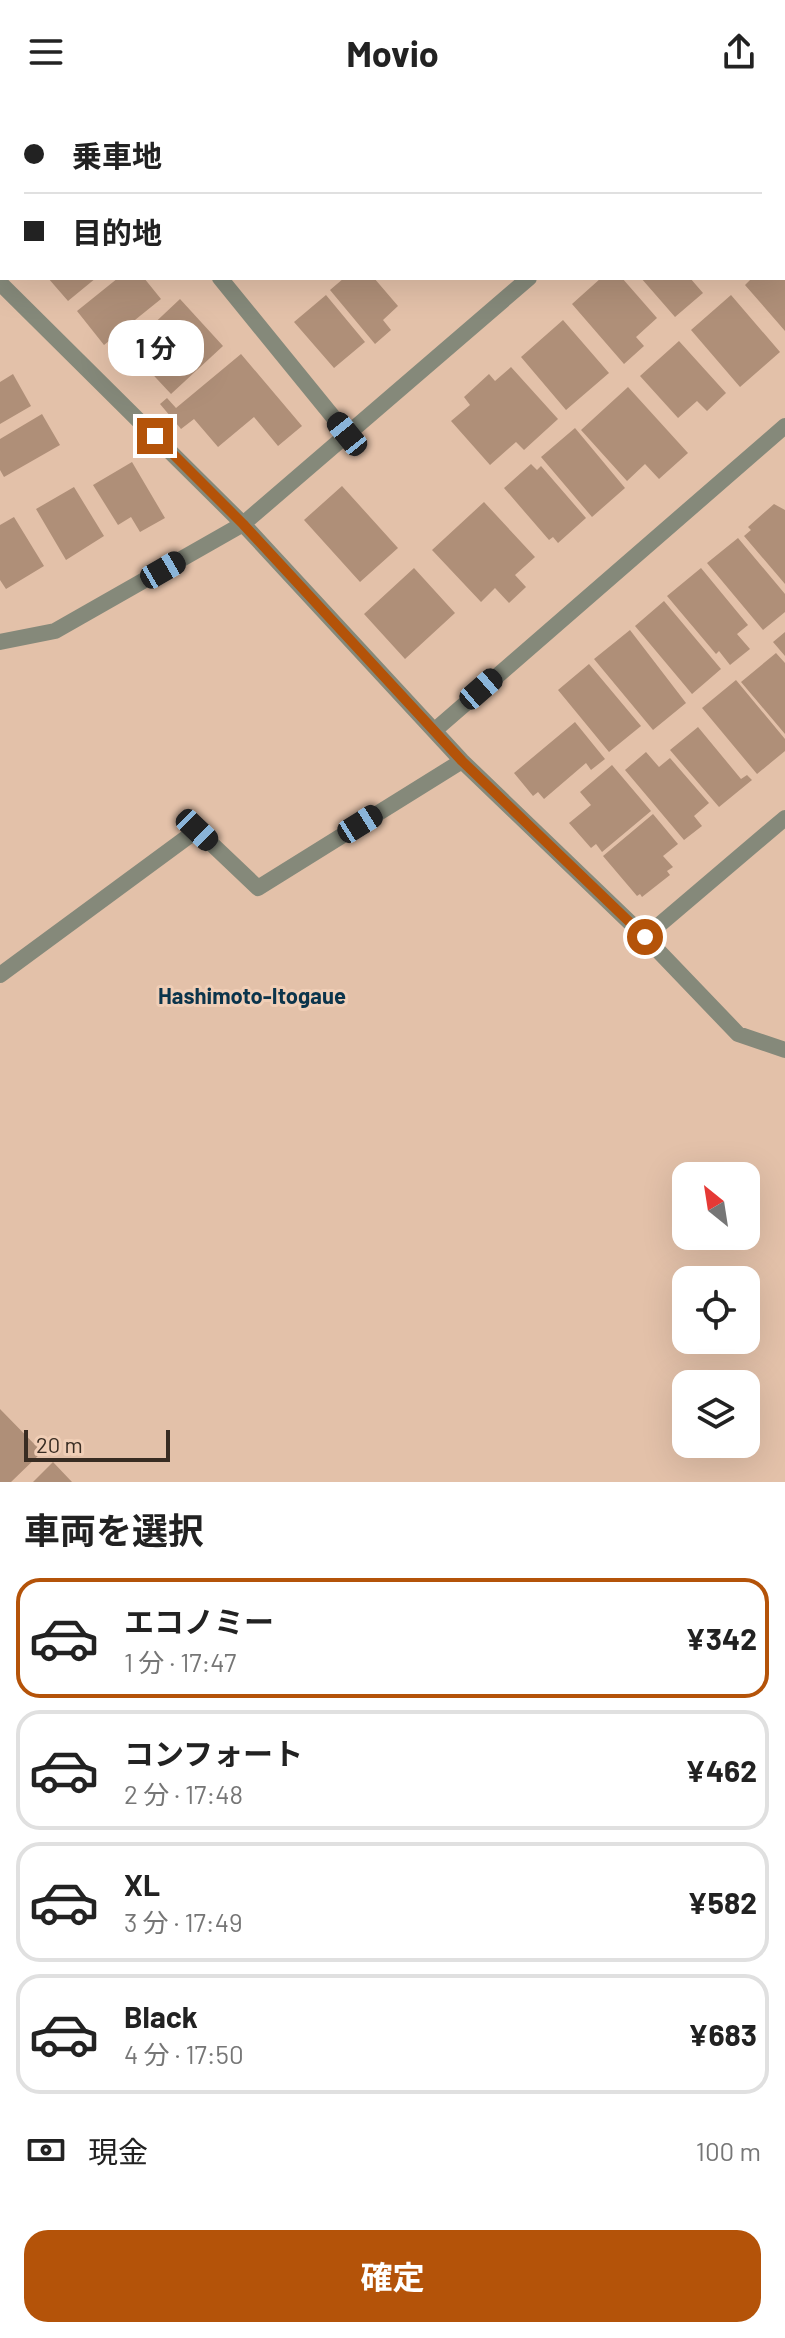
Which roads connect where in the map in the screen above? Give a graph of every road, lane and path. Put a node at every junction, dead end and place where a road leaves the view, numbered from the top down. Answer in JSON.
{"nodes":[{"id":1,"x":222,"y":280,"type":"edge"},
{"id":2,"x":527,"y":280,"type":"edge"},
{"id":3,"x":0,"y":283,"type":"edge"},
{"id":4,"x":785,"y":426,"type":"edge"},
{"id":5,"x":347,"y":434,"type":"junction"},
{"id":6,"x":243,"y":524,"type":"junction"},
{"id":7,"x":0,"y":642,"type":"edge"},
{"id":8,"x":435,"y":730,"type":"junction"},
{"id":9,"x":462,"y":761,"type":"junction"},
{"id":10,"x":785,"y":818,"type":"edge"},
{"id":11,"x":645,"y":937,"type":"junction"},
{"id":12,"x":0,"y":975,"type":"edge"},
{"id":13,"x":785,"y":1050,"type":"edge"}],
"edges":[{"from":1,"to":5,"type":"street"},
{"from":2,"to":5,"type":"street"},
{"from":3,"to":6,"type":"street"},
{"from":4,"to":8,"type":"street"},
{"from":5,"to":6,"type":"street"},
{"from":6,"to":7,"type":"street"},
{"from":6,"to":8,"type":"street"},
{"from":8,"to":9,"type":"street"},
{"from":9,"to":11,"type":"street"},
{"from":9,"to":12,"type":"street"},
{"from":10,"to":11,"type":"street"},
{"from":11,"to":13,"type":"street"}]}
